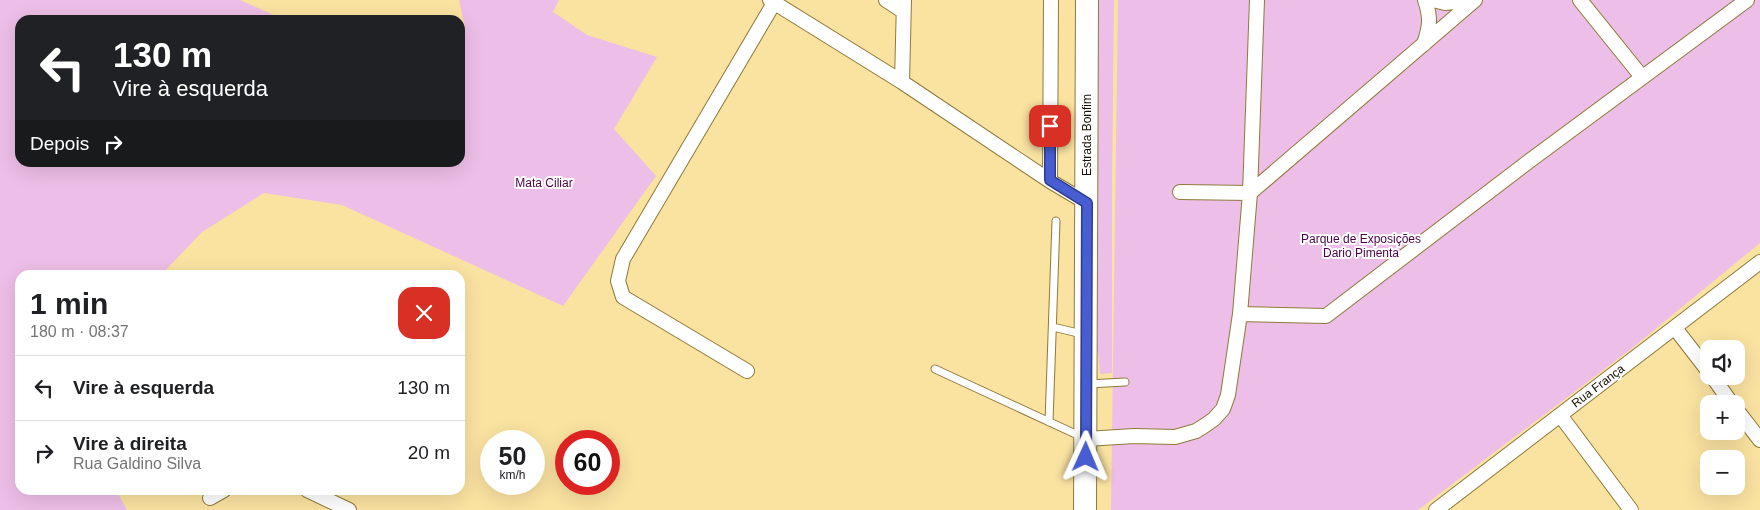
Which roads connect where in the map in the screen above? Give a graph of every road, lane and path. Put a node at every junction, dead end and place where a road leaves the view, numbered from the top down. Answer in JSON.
{"nodes":[{"id":1,"x":886,"y":0,"type":"edge"},
{"id":2,"x":1051,"y":0,"type":"edge"},
{"id":3,"x":1087,"y":0,"type":"edge"},
{"id":4,"x":1256,"y":0,"type":"edge"},
{"id":5,"x":1425,"y":0,"type":"edge"},
{"id":6,"x":1434,"y":0,"type":"edge"},
{"id":7,"x":1474,"y":0,"type":"edge"},
{"id":8,"x":1580,"y":0,"type":"edge"},
{"id":9,"x":1747,"y":0,"type":"edge"},
{"id":10,"x":772,"y":1,"type":"edge"},
{"id":11,"x":904,"y":6,"type":"edge"},
{"id":12,"x":1424,"y":44,"type":"junction"},
{"id":13,"x":1642,"y":77,"type":"junction"},
{"id":14,"x":902,"y":82,"type":"junction"},
{"id":15,"x":1050,"y":180,"type":"junction"},
{"id":16,"x":1180,"y":192,"type":"dead end"},
{"id":17,"x":1250,"y":194,"type":"junction"},
{"id":18,"x":1087,"y":203,"type":"junction"},
{"id":19,"x":1056,"y":221,"type":"dead end"},
{"id":20,"x":1760,"y":262,"type":"edge"},
{"id":21,"x":1240,"y":314,"type":"junction"},
{"id":22,"x":1053,"y":327,"type":"junction"},
{"id":23,"x":1675,"y":328,"type":"junction"},
{"id":24,"x":1087,"y":336,"type":"junction"},
{"id":25,"x":1700,"y":360,"type":"edge"},
{"id":26,"x":936,"y":369,"type":"dead end"},
{"id":27,"x":746,"y":371,"type":"dead end"},
{"id":28,"x":1125,"y":382,"type":"dead end"},
{"id":29,"x":1087,"y":384,"type":"junction"},
{"id":30,"x":1560,"y":415,"type":"junction"},
{"id":31,"x":1745,"y":421,"type":"edge"},
{"id":32,"x":1049,"y":422,"type":"junction"},
{"id":33,"x":1086,"y":439,"type":"junction"},
{"id":34,"x":1760,"y":440,"type":"edge"},
{"id":35,"x":215,"y":495,"type":"edge"},
{"id":36,"x":318,"y":495,"type":"edge"},
{"id":37,"x":210,"y":498,"type":"dead end"},
{"id":38,"x":349,"y":510,"type":"edge"},
{"id":39,"x":1085,"y":510,"type":"edge"},
{"id":40,"x":1436,"y":510,"type":"edge"},
{"id":41,"x":1631,"y":510,"type":"edge"}],
"edges":[{"from":1,"to":11,"type":"street"},
{"from":2,"to":15,"type":"street"},
{"from":3,"to":18,"type":"main road","name":"Estrada Bonfim"},
{"from":4,"to":17,"type":"street"},
{"from":5,"to":12,"type":"street"},
{"from":6,"to":7,"type":"street"},
{"from":7,"to":12,"type":"street"},
{"from":8,"to":13,"type":"street"},
{"from":9,"to":13,"type":"street"},
{"from":10,"to":14,"type":"street"},
{"from":10,"to":27,"type":"street"},
{"from":11,"to":14,"type":"street"},
{"from":12,"to":17,"type":"street"},
{"from":13,"to":21,"type":"street"},
{"from":14,"to":15,"type":"street"},
{"from":15,"to":18,"type":"street"},
{"from":16,"to":17,"type":"street"},
{"from":17,"to":21,"type":"street"},
{"from":18,"to":24,"type":"main road","name":"Estrada Bonfim"},
{"from":19,"to":22,"type":"lane"},
{"from":20,"to":23,"type":"street","name":"Rua França"},
{"from":21,"to":33,"type":"street"},
{"from":22,"to":24,"type":"lane"},
{"from":22,"to":32,"type":"lane"},
{"from":23,"to":25,"type":"street"},
{"from":23,"to":30,"type":"street","name":"Rua França"},
{"from":24,"to":29,"type":"main road","name":"Estrada Bonfim"},
{"from":26,"to":32,"type":"lane"},
{"from":28,"to":29,"type":"lane"},
{"from":29,"to":33,"type":"main road","name":"Estrada Bonfim"},
{"from":30,"to":40,"type":"street","name":"Rua França"},
{"from":30,"to":41,"type":"street"},
{"from":31,"to":34,"type":"street"},
{"from":32,"to":33,"type":"lane"},
{"from":33,"to":39,"type":"main road","name":"Estrada Bonfim"},
{"from":35,"to":37,"type":"street"},
{"from":36,"to":38,"type":"street"}]}
